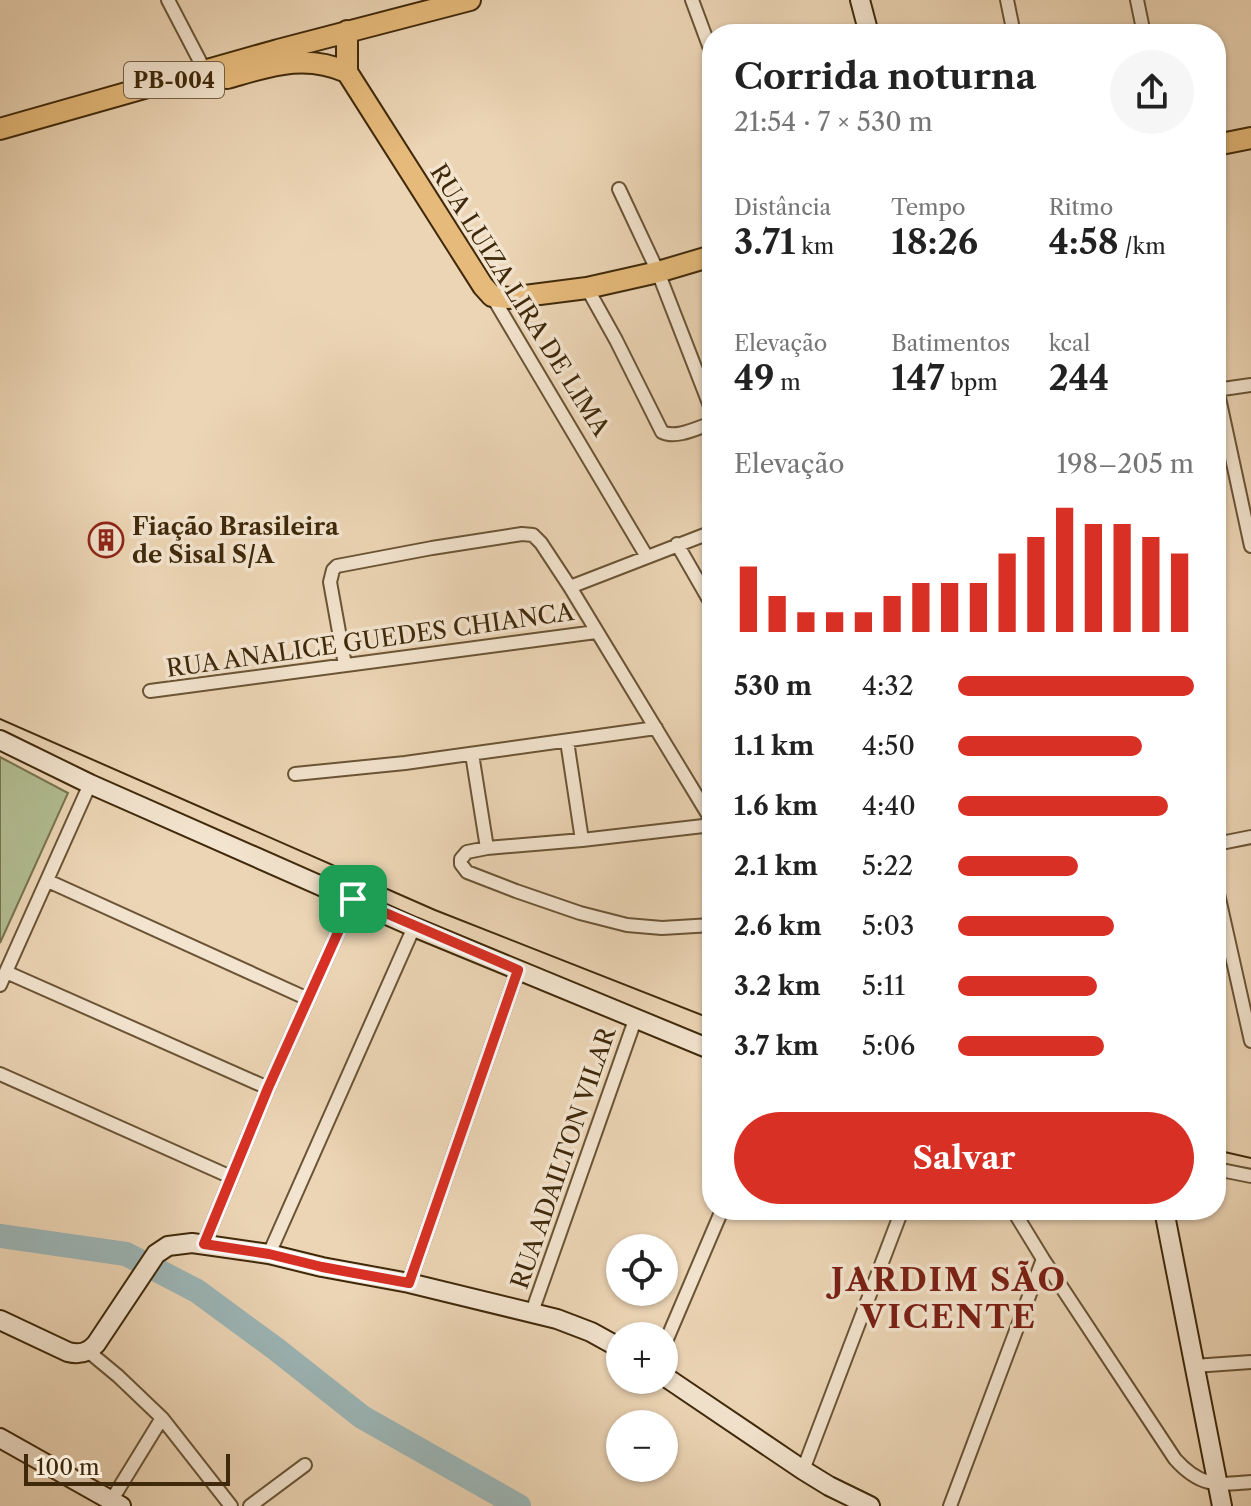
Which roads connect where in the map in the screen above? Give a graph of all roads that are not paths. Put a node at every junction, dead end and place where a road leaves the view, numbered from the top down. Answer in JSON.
{"nodes":[{"id":1,"x":168,"y":0,"type":"edge"},
{"id":2,"x":470,"y":0,"type":"edge"},
{"id":3,"x":692,"y":0,"type":"edge"},
{"id":4,"x":860,"y":0,"type":"edge"},
{"id":5,"x":1007,"y":0,"type":"edge"},
{"id":6,"x":1137,"y":0,"type":"edge"},
{"id":7,"x":866,"y":24,"type":"edge"},
{"id":8,"x":1012,"y":24,"type":"edge"},
{"id":9,"x":1142,"y":24,"type":"edge"},
{"id":10,"x":702,"y":27,"type":"edge"},
{"id":11,"x":347,"y":31,"type":"junction"},
{"id":12,"x":205,"y":71,"type":"junction"},
{"id":13,"x":347,"y":72,"type":"junction"},
{"id":14,"x":0,"y":129,"type":"edge"},
{"id":15,"x":1251,"y":138,"type":"edge"},
{"id":16,"x":0,"y":143,"type":"edge"},
{"id":17,"x":1226,"y":143,"type":"edge"},
{"id":18,"x":619,"y":189,"type":"dead end"},
{"id":19,"x":702,"y":259,"type":"edge"},
{"id":20,"x":658,"y":272,"type":"junction"},
{"id":21,"x":587,"y":288,"type":"junction"},
{"id":22,"x":492,"y":296,"type":"junction"},
{"id":23,"x":702,"y":385,"type":"edge"},
{"id":24,"x":1251,"y":385,"type":"edge"},
{"id":25,"x":1226,"y":387,"type":"edge"},
{"id":26,"x":702,"y":426,"type":"edge"},
{"id":27,"x":1226,"y":433,"type":"edge"},
{"id":28,"x":702,"y":535,"type":"edge"},
{"id":29,"x":677,"y":544,"type":"junction"},
{"id":30,"x":1251,"y":546,"type":"edge"},
{"id":31,"x":647,"y":557,"type":"junction"},
{"id":32,"x":570,"y":587,"type":"junction"},
{"id":33,"x":702,"y":588,"type":"edge"},
{"id":34,"x":596,"y":632,"type":"junction"},
{"id":35,"x":345,"y":665,"type":"junction"},
{"id":36,"x":150,"y":691,"type":"dead end"},
{"id":37,"x":656,"y":728,"type":"junction"},
{"id":38,"x":0,"y":740,"type":"edge"},
{"id":39,"x":567,"y":741,"type":"junction"},
{"id":40,"x":472,"y":754,"type":"junction"},
{"id":41,"x":295,"y":774,"type":"dead end"},
{"id":42,"x":90,"y":784,"type":"junction"},
{"id":43,"x":702,"y":806,"type":"edge"},
{"id":44,"x":702,"y":824,"type":"edge"},
{"id":45,"x":1251,"y":837,"type":"edge"},
{"id":46,"x":582,"y":840,"type":"junction"},
{"id":47,"x":1226,"y":842,"type":"edge"},
{"id":48,"x":487,"y":848,"type":"junction"},
{"id":49,"x":48,"y":881,"type":"junction"},
{"id":50,"x":353,"y":899,"type":"junction"},
{"id":51,"x":702,"y":926,"type":"edge"},
{"id":52,"x":414,"y":927,"type":"junction"},
{"id":53,"x":1226,"y":930,"type":"edge"},
{"id":54,"x":518,"y":970,"type":"junction"},
{"id":55,"x":6,"y":972,"type":"junction"},
{"id":56,"x":0,"y":985,"type":"edge"},
{"id":57,"x":308,"y":999,"type":"junction"},
{"id":58,"x":635,"y":1020,"type":"junction"},
{"id":59,"x":1251,"y":1041,"type":"edge"},
{"id":60,"x":702,"y":1046,"type":"edge"},
{"id":61,"x":0,"y":1074,"type":"edge"},
{"id":62,"x":268,"y":1088,"type":"junction"},
{"id":63,"x":1226,"y":1171,"type":"edge"},
{"id":64,"x":1251,"y":1176,"type":"edge"},
{"id":65,"x":231,"y":1177,"type":"junction"},
{"id":66,"x":718,"y":1220,"type":"edge"},
{"id":67,"x":898,"y":1220,"type":"edge"},
{"id":68,"x":1019,"y":1220,"type":"edge"},
{"id":69,"x":1166,"y":1220,"type":"edge"},
{"id":70,"x":204,"y":1244,"type":"junction"},
{"id":71,"x":269,"y":1254,"type":"junction"},
{"id":72,"x":1043,"y":1259,"type":"junction"},
{"id":73,"x":409,"y":1283,"type":"junction"},
{"id":74,"x":532,"y":1312,"type":"junction"},
{"id":75,"x":674,"y":1322,"type":"edge"},
{"id":76,"x":3,"y":1328,"type":"edge"},
{"id":77,"x":606,"y":1340,"type":"edge"},
{"id":78,"x":89,"y":1352,"type":"junction"},
{"id":79,"x":1251,"y":1362,"type":"edge"},
{"id":80,"x":1194,"y":1366,"type":"junction"},
{"id":81,"x":678,"y":1385,"type":"edge"},
{"id":82,"x":162,"y":1418,"type":"junction"},
{"id":83,"x":0,"y":1438,"type":"edge"},
{"id":84,"x":305,"y":1465,"type":"dead end"},
{"id":85,"x":803,"y":1470,"type":"junction"},
{"id":86,"x":1251,"y":1482,"type":"edge"},
{"id":87,"x":1218,"y":1485,"type":"junction"},
{"id":88,"x":113,"y":1504,"type":"edge"},
{"id":89,"x":231,"y":1506,"type":"edge"},
{"id":90,"x":250,"y":1506,"type":"edge"},
{"id":91,"x":870,"y":1506,"type":"edge"},
{"id":92,"x":950,"y":1506,"type":"edge"},
{"id":93,"x":1222,"y":1506,"type":"edge"}],
"edges":[{"from":1,"to":12,"type":"street"},
{"from":2,"to":11,"type":"main road","number":"PB-004"},
{"from":3,"to":10,"type":"street"},
{"from":4,"to":7,"type":"street"},
{"from":5,"to":8,"type":"street"},
{"from":6,"to":9,"type":"street"},
{"from":11,"to":12,"type":"main road","number":"PB-004"},
{"from":11,"to":13,"type":"main road"},
{"from":12,"to":14,"type":"main road","number":"PB-004"},
{"from":13,"to":16,"type":"main road","number":"PB-004"},
{"from":13,"to":22,"type":"main road","name":"RUA LUIZA LIRA DE LIMA"},
{"from":15,"to":17,"type":"main road"},
{"from":18,"to":20,"type":"street"},
{"from":19,"to":20,"type":"main road"},
{"from":20,"to":21,"type":"main road"},
{"from":20,"to":23,"type":"street"},
{"from":21,"to":22,"type":"main road"},
{"from":21,"to":26,"type":"street"},
{"from":22,"to":31,"type":"street","name":"RUA LUIZA LIRA DE LIMA"},
{"from":24,"to":25,"type":"street"},
{"from":27,"to":30,"type":"street"},
{"from":28,"to":29,"type":"street"},
{"from":29,"to":31,"type":"street"},
{"from":29,"to":33,"type":"street"},
{"from":31,"to":32,"type":"street"},
{"from":32,"to":34,"type":"street"},
{"from":32,"to":35,"type":"street"},
{"from":34,"to":35,"type":"street","name":"RUA ANALICE GUEDES CHIANCA"},
{"from":34,"to":37,"type":"street"},
{"from":35,"to":36,"type":"street","name":"RUA ANALICE GUEDES CHIANCA"},
{"from":37,"to":39,"type":"street"},
{"from":37,"to":43,"type":"street"},
{"from":38,"to":42,"type":"street"},
{"from":39,"to":40,"type":"street"},
{"from":39,"to":46,"type":"street"},
{"from":40,"to":41,"type":"street"},
{"from":40,"to":48,"type":"street"},
{"from":42,"to":49,"type":"street"},
{"from":42,"to":50,"type":"street"},
{"from":44,"to":46,"type":"street"},
{"from":45,"to":47,"type":"street"},
{"from":46,"to":48,"type":"street"},
{"from":48,"to":51,"type":"street"},
{"from":49,"to":55,"type":"street"},
{"from":49,"to":57,"type":"street"},
{"from":50,"to":52,"type":"street"},
{"from":50,"to":57,"type":"street"},
{"from":52,"to":54,"type":"street"},
{"from":52,"to":71,"type":"street"},
{"from":53,"to":59,"type":"street"},
{"from":54,"to":58,"type":"street"},
{"from":54,"to":73,"type":"street"},
{"from":55,"to":56,"type":"street"},
{"from":55,"to":62,"type":"street"},
{"from":57,"to":62,"type":"street"},
{"from":58,"to":60,"type":"street"},
{"from":58,"to":74,"type":"street","name":"RUA ADAILTON VILAR"},
{"from":61,"to":65,"type":"street"},
{"from":62,"to":65,"type":"street"},
{"from":63,"to":64,"type":"street"},
{"from":65,"to":70,"type":"street"},
{"from":66,"to":75,"type":"street"},
{"from":67,"to":85,"type":"street"},
{"from":68,"to":72,"type":"street"},
{"from":69,"to":80,"type":"street"},
{"from":70,"to":71,"type":"street"},
{"from":70,"to":78,"type":"street"},
{"from":71,"to":73,"type":"street"},
{"from":72,"to":87,"type":"street"},
{"from":72,"to":92,"type":"street"},
{"from":73,"to":74,"type":"street"},
{"from":74,"to":77,"type":"street"},
{"from":76,"to":78,"type":"street"},
{"from":78,"to":82,"type":"street"},
{"from":79,"to":80,"type":"street"},
{"from":80,"to":87,"type":"street"},
{"from":81,"to":85,"type":"street"},
{"from":82,"to":88,"type":"street"},
{"from":82,"to":89,"type":"street"},
{"from":83,"to":88,"type":"street"},
{"from":84,"to":90,"type":"street"},
{"from":85,"to":91,"type":"street"},
{"from":86,"to":87,"type":"street"},
{"from":87,"to":93,"type":"street"}]}
